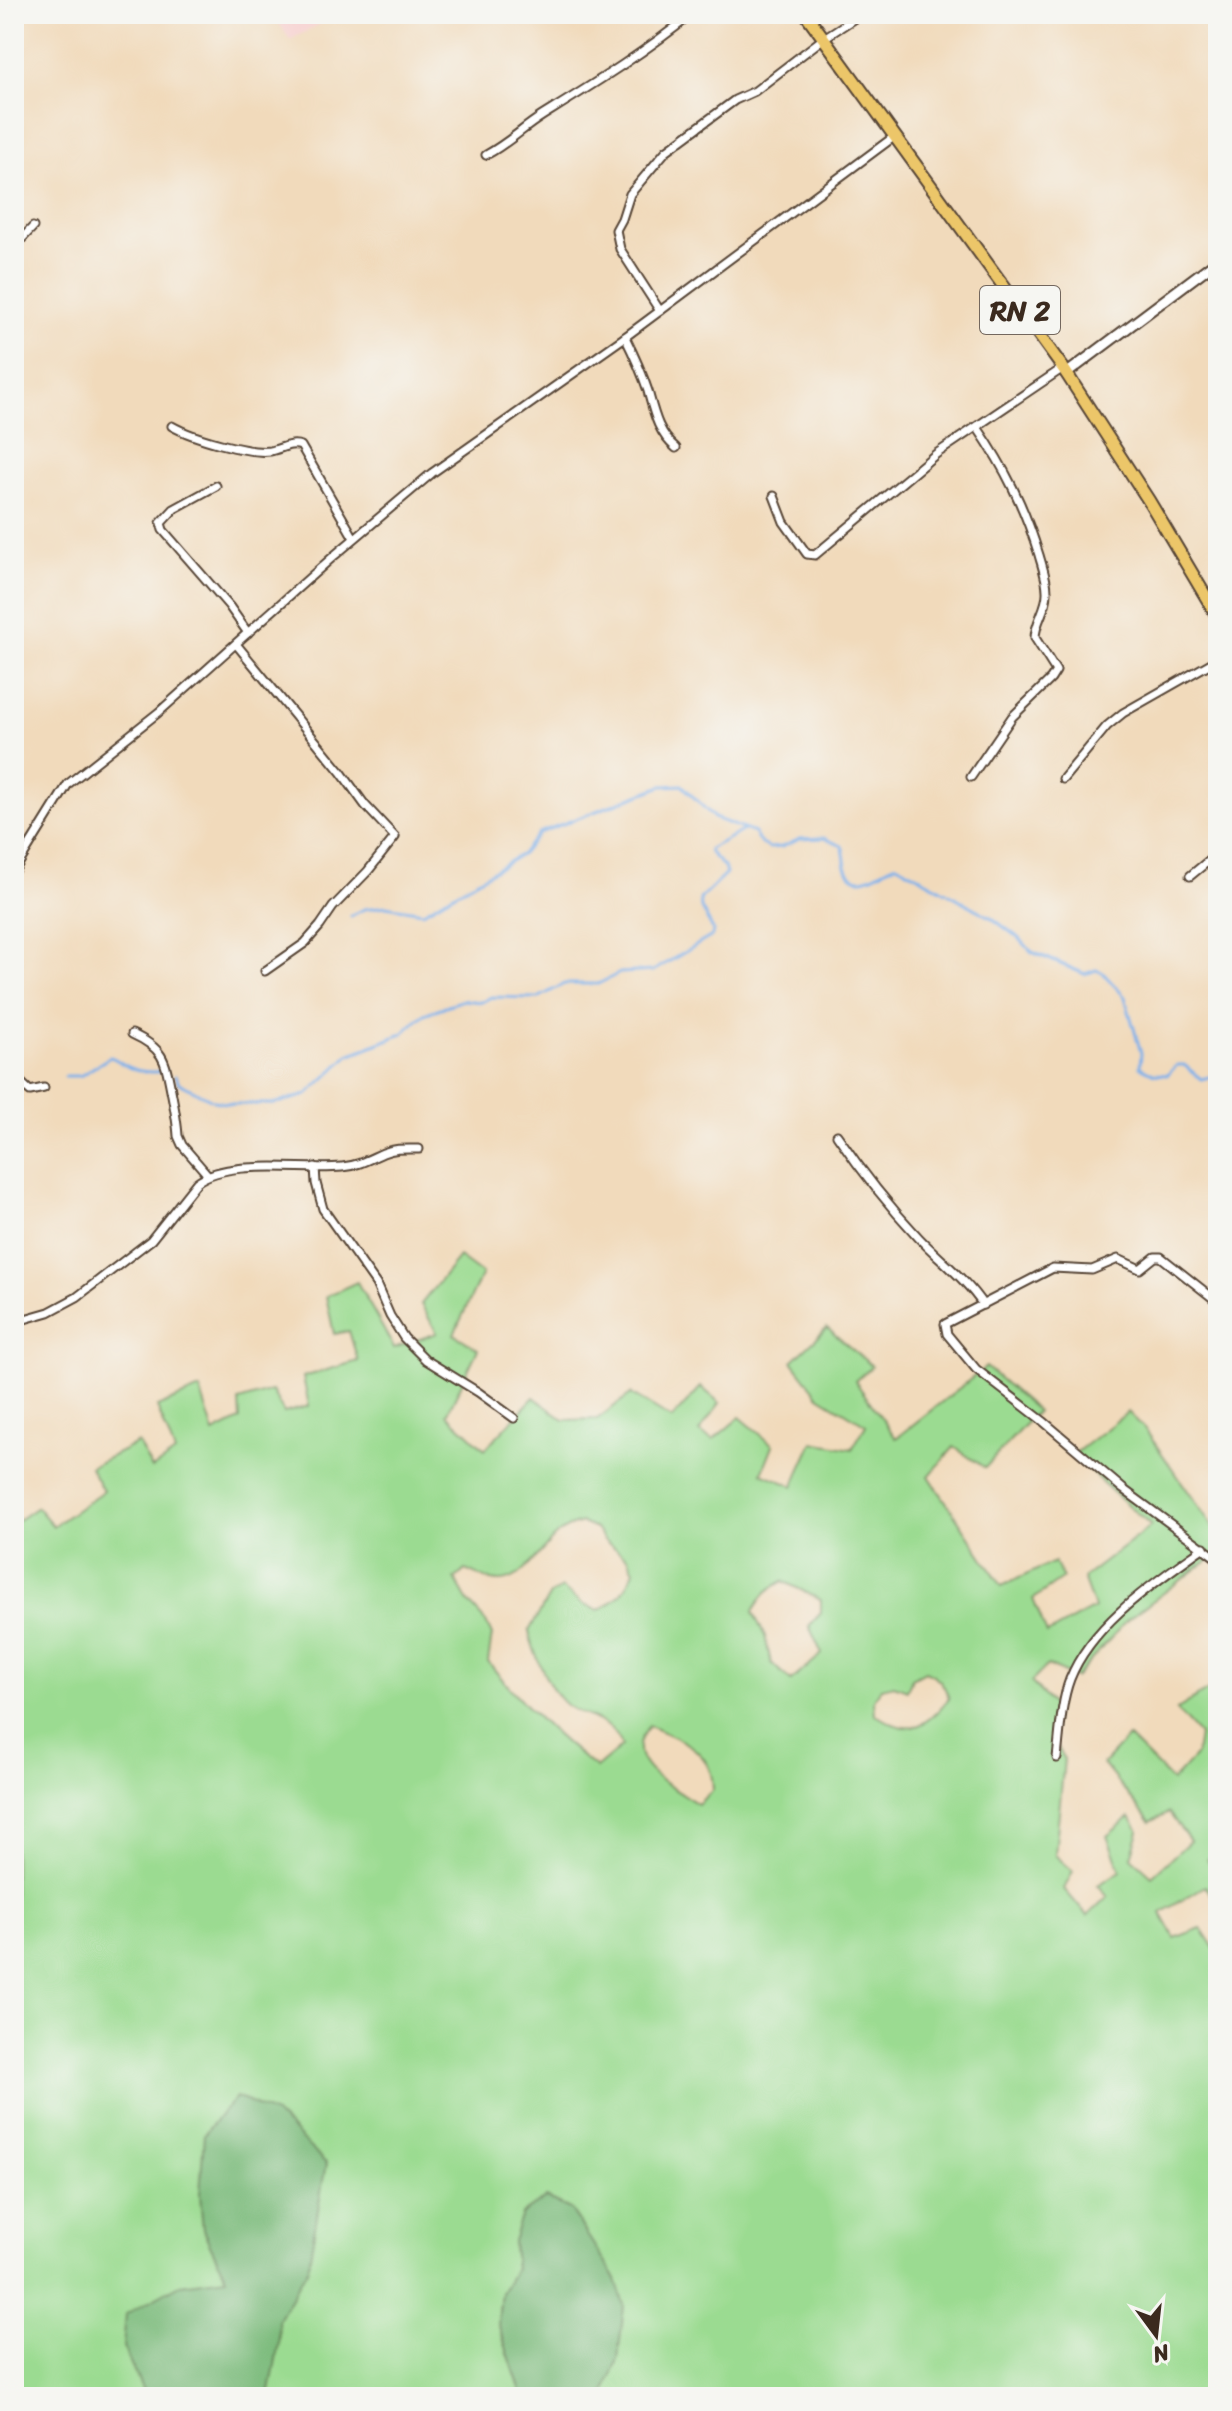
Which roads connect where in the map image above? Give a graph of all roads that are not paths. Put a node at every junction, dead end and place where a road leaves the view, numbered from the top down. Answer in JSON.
{"nodes":[{"id":1,"x":692,"y":14,"type":"edge"},
{"id":2,"x":806,"y":14,"type":"edge"},
{"id":3,"x":861,"y":14,"type":"edge"},
{"id":4,"x":824,"y":38,"type":"junction"},
{"id":5,"x":895,"y":136,"type":"junction"},
{"id":6,"x":486,"y":155,"type":"dead end"},
{"id":7,"x":33,"y":227,"type":"dead end"},
{"id":8,"x":14,"y":247,"type":"edge"},
{"id":9,"x":1218,"y":260,"type":"edge"},
{"id":10,"x":660,"y":311,"type":"junction"},
{"id":11,"x":625,"y":337,"type":"junction"},
{"id":12,"x":1064,"y":371,"type":"junction"},
{"id":13,"x":172,"y":426,"type":"dead end"},
{"id":14,"x":977,"y":427,"type":"junction"},
{"id":15,"x":676,"y":448,"type":"dead end"},
{"id":16,"x":216,"y":486,"type":"dead end"},
{"id":17,"x":774,"y":496,"type":"dead end"},
{"id":18,"x":354,"y":538,"type":"junction"},
{"id":19,"x":1218,"y":617,"type":"edge"},
{"id":20,"x":248,"y":633,"type":"junction"},
{"id":21,"x":236,"y":644,"type":"junction"},
{"id":22,"x":1218,"y":659,"type":"edge"},
{"id":23,"x":971,"y":777,"type":"dead end"},
{"id":24,"x":1063,"y":779,"type":"dead end"},
{"id":25,"x":1218,"y":853,"type":"edge"},
{"id":26,"x":14,"y":871,"type":"edge"},
{"id":27,"x":1190,"y":876,"type":"dead end"},
{"id":28,"x":265,"y":971,"type":"dead end"},
{"id":29,"x":132,"y":1034,"type":"dead end"},
{"id":30,"x":14,"y":1076,"type":"edge"},
{"id":31,"x":44,"y":1088,"type":"dead end"},
{"id":32,"x":837,"y":1135,"type":"dead end"},
{"id":33,"x":419,"y":1149,"type":"dead end"},
{"id":34,"x":315,"y":1167,"type":"junction"},
{"id":35,"x":207,"y":1174,"type":"junction"},
{"id":36,"x":1218,"y":1302,"type":"edge"},
{"id":37,"x":983,"y":1305,"type":"junction"},
{"id":38,"x":14,"y":1322,"type":"edge"},
{"id":39,"x":514,"y":1418,"type":"dead end"},
{"id":40,"x":1204,"y":1547,"type":"junction"},
{"id":41,"x":1218,"y":1559,"type":"edge"},
{"id":42,"x":1057,"y":1758,"type":"dead end"}],
"edges":[{"from":1,"to":6,"type":"street"},
{"from":2,"to":4,"type":"main road","number":"RN 2"},
{"from":3,"to":4,"type":"street"},
{"from":4,"to":5,"type":"main road","number":"RN 2"},
{"from":4,"to":10,"type":"street"},
{"from":5,"to":10,"type":"street"},
{"from":5,"to":12,"type":"main road","number":"RN 2"},
{"from":7,"to":8,"type":"street"},
{"from":9,"to":12,"type":"street"},
{"from":10,"to":11,"type":"street"},
{"from":11,"to":15,"type":"street"},
{"from":11,"to":18,"type":"street"},
{"from":12,"to":14,"type":"street"},
{"from":12,"to":19,"type":"main road","number":"RN 2"},
{"from":13,"to":18,"type":"street"},
{"from":14,"to":17,"type":"street"},
{"from":14,"to":23,"type":"street"},
{"from":16,"to":20,"type":"street"},
{"from":18,"to":20,"type":"street"},
{"from":20,"to":21,"type":"street"},
{"from":21,"to":26,"type":"street"},
{"from":21,"to":28,"type":"street"},
{"from":22,"to":24,"type":"street"},
{"from":25,"to":27,"type":"street"},
{"from":29,"to":35,"type":"street"},
{"from":30,"to":31,"type":"street"},
{"from":32,"to":37,"type":"street"},
{"from":33,"to":34,"type":"street"},
{"from":34,"to":35,"type":"street"},
{"from":34,"to":39,"type":"street"},
{"from":35,"to":38,"type":"street"},
{"from":36,"to":37,"type":"street"},
{"from":37,"to":40,"type":"street"},
{"from":40,"to":41,"type":"street"},
{"from":40,"to":42,"type":"street"}]}
